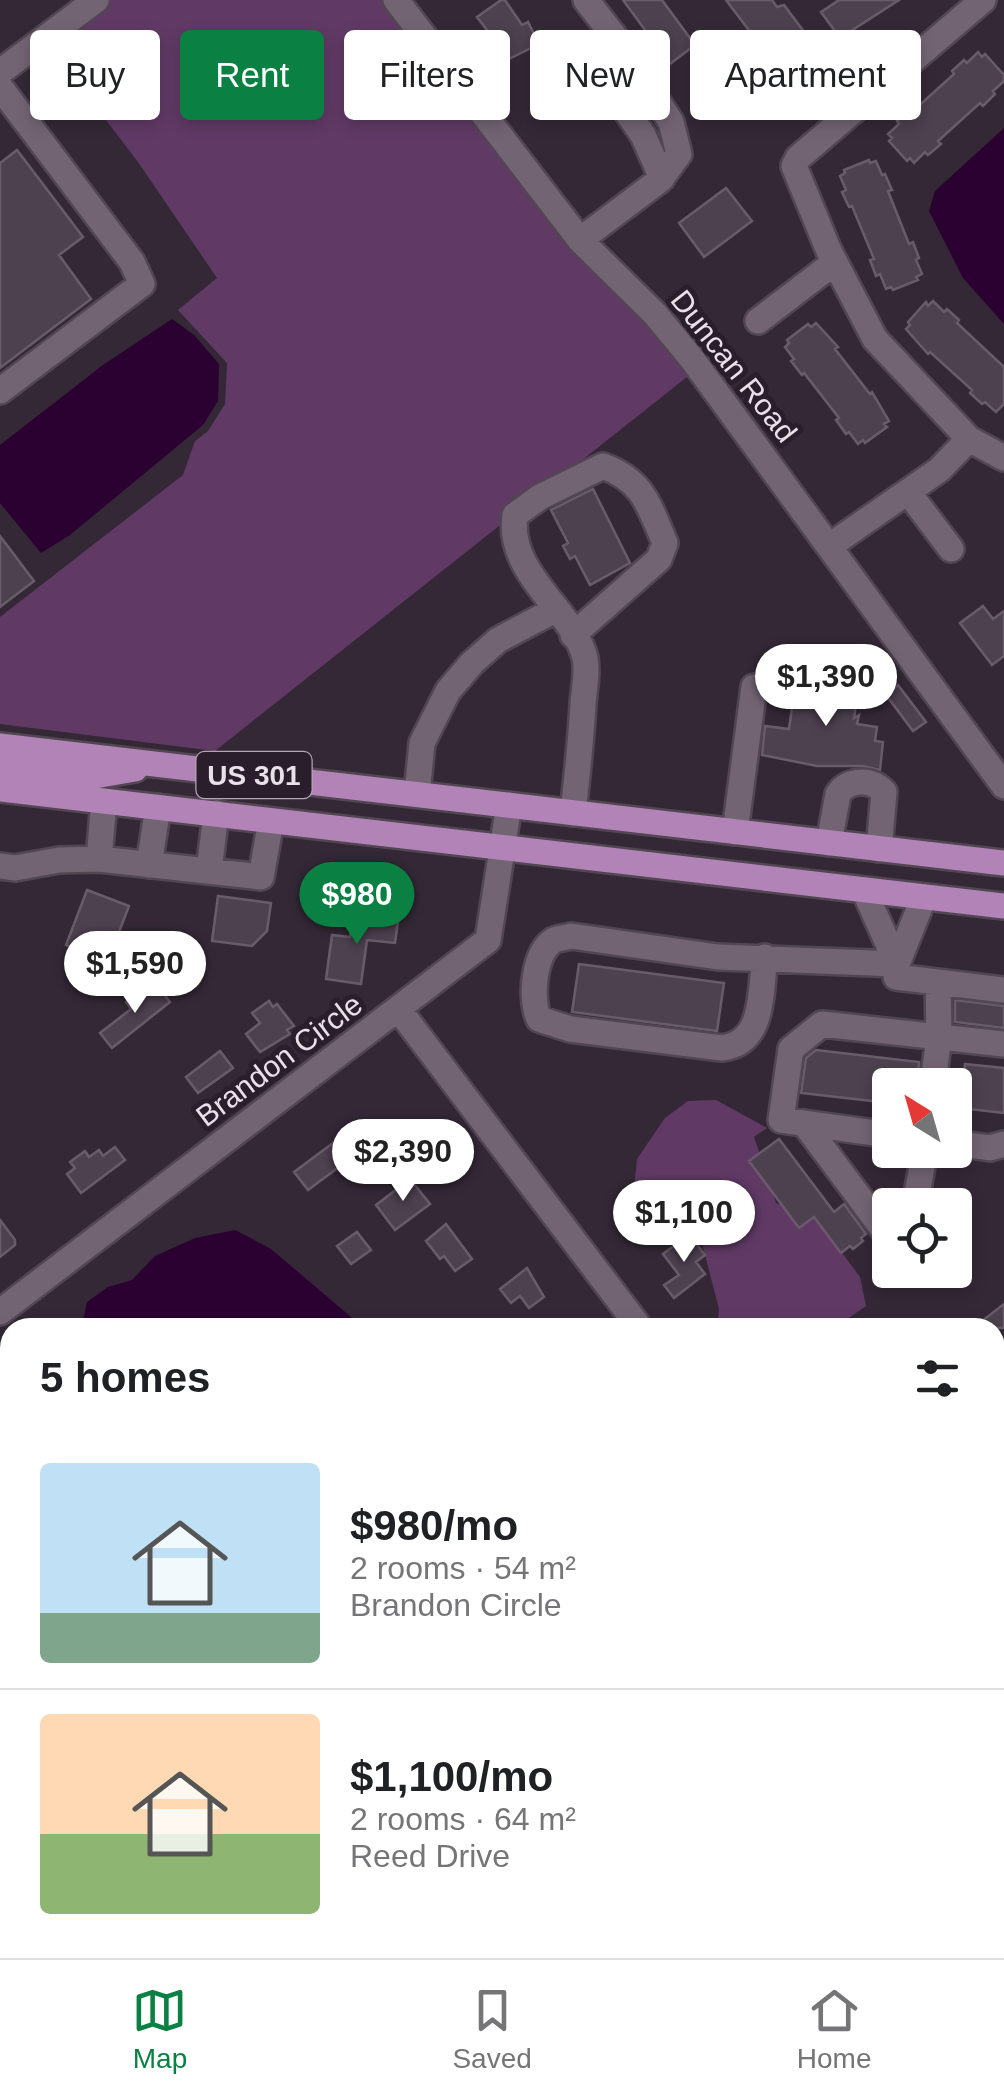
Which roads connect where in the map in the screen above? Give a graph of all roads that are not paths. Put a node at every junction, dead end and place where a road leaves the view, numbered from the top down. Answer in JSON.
{"nodes":[{"id":1,"x":96,"y":0,"type":"edge"},
{"id":2,"x":396,"y":0,"type":"edge"},
{"id":3,"x":586,"y":0,"type":"edge"},
{"id":4,"x":983,"y":0,"type":"edge"},
{"id":5,"x":0,"y":72,"type":"edge"},
{"id":6,"x":0,"y":86,"type":"edge"},
{"id":7,"x":580,"y":240,"type":"junction"},
{"id":8,"x":835,"y":262,"type":"junction"},
{"id":9,"x":758,"y":320,"type":"dead end"},
{"id":10,"x":0,"y":392,"type":"edge"},
{"id":11,"x":969,"y":439,"type":"junction"},
{"id":12,"x":1004,"y":458,"type":"edge"},
{"id":13,"x":908,"y":492,"type":"junction"},
{"id":14,"x":831,"y":545,"type":"junction"},
{"id":15,"x":951,"y":548,"type":"dead end"},
{"id":16,"x":555,"y":610,"type":"junction"},
{"id":17,"x":573,"y":634,"type":"junction"},
{"id":18,"x":754,"y":687,"type":"dead end"},
{"id":19,"x":0,"y":746,"type":"edge"},
{"id":20,"x":164,"y":765,"type":"junction"},
{"id":21,"x":0,"y":766,"type":"edge"},
{"id":22,"x":1004,"y":786,"type":"edge"},
{"id":23,"x":0,"y":789,"type":"edge"},
{"id":24,"x":416,"y":794,"type":"junction"},
{"id":25,"x":104,"y":801,"type":"junction"},
{"id":26,"x":509,"y":805,"type":"junction"},
{"id":27,"x":158,"y":807,"type":"junction"},
{"id":28,"x":216,"y":813,"type":"junction"},
{"id":29,"x":572,"y":813,"type":"junction"},
{"id":30,"x":271,"y":821,"type":"junction"},
{"id":31,"x":735,"y":832,"type":"junction"},
{"id":32,"x":830,"y":843,"type":"junction"},
{"id":33,"x":503,"y":849,"type":"junction"},
{"id":34,"x":879,"y":849,"type":"junction"},
{"id":35,"x":99,"y":859,"type":"junction"},
{"id":36,"x":1004,"y":863,"type":"edge"},
{"id":37,"x":149,"y":865,"type":"junction"},
{"id":38,"x":0,"y":866,"type":"edge"},
{"id":39,"x":209,"y":871,"type":"junction"},
{"id":40,"x":864,"y":890,"type":"junction"},
{"id":41,"x":924,"y":897,"type":"junction"},
{"id":42,"x":1004,"y":906,"type":"edge"},
{"id":43,"x":765,"y":957,"type":"junction"},
{"id":44,"x":897,"y":964,"type":"junction"},
{"id":45,"x":938,"y":982,"type":"junction"},
{"id":46,"x":1004,"y":990,"type":"edge"},
{"id":47,"x":399,"y":1010,"type":"junction"},
{"id":48,"x":939,"y":1035,"type":"junction"},
{"id":49,"x":1004,"y":1044,"type":"edge"},
{"id":50,"x":935,"y":1068,"type":"edge"},
{"id":51,"x":804,"y":1123,"type":"junction"},
{"id":52,"x":872,"y":1132,"type":"edge"},
{"id":53,"x":1004,"y":1144,"type":"edge"},
{"id":54,"x":972,"y":1145,"type":"edge"},
{"id":55,"x":872,"y":1219,"type":"edge"},
{"id":56,"x":0,"y":1312,"type":"edge"},
{"id":57,"x":632,"y":1318,"type":"edge"}],
"edges":[{"from":1,"to":5,"type":"street"},
{"from":2,"to":7,"type":"street","name":"Duncan Road"},
{"from":3,"to":7,"type":"street"},
{"from":4,"to":8,"type":"street"},
{"from":6,"to":10,"type":"street"},
{"from":7,"to":14,"type":"street","name":"Duncan Road"},
{"from":8,"to":9,"type":"street"},
{"from":8,"to":11,"type":"street"},
{"from":11,"to":12,"type":"street"},
{"from":11,"to":13,"type":"street"},
{"from":13,"to":14,"type":"street"},
{"from":13,"to":15,"type":"street"},
{"from":14,"to":22,"type":"street","name":"Duncan Road"},
{"from":16,"to":17,"type":"street"},
{"from":16,"to":17,"type":"street"},
{"from":16,"to":24,"type":"street"},
{"from":17,"to":29,"type":"street"},
{"from":18,"to":31,"type":"street"},
{"from":19,"to":20,"type":"main road","number":"US 301"},
{"from":20,"to":21,"type":"main road"},
{"from":20,"to":24,"type":"main road","number":"US 301"},
{"from":23,"to":25,"type":"main road","number":"US 301"},
{"from":24,"to":26,"type":"main road","number":"US 301"},
{"from":25,"to":27,"type":"main road","number":"US 301"},
{"from":25,"to":35,"type":"street"},
{"from":26,"to":29,"type":"main road","number":"US 301"},
{"from":26,"to":33,"type":"street","name":"Brandon Circle"},
{"from":27,"to":28,"type":"main road","number":"US 301"},
{"from":27,"to":37,"type":"street"},
{"from":28,"to":30,"type":"main road","number":"US 301"},
{"from":28,"to":39,"type":"street"},
{"from":29,"to":31,"type":"main road","number":"US 301"},
{"from":30,"to":33,"type":"main road","number":"US 301"},
{"from":30,"to":39,"type":"street"},
{"from":31,"to":32,"type":"main road","number":"US 301"},
{"from":32,"to":34,"type":"main road","number":"US 301"},
{"from":32,"to":34,"type":"street"},
{"from":33,"to":40,"type":"main road","number":"US 301"},
{"from":33,"to":47,"type":"street","name":"Brandon Circle"},
{"from":34,"to":36,"type":"main road","number":"US 301"},
{"from":35,"to":37,"type":"street"},
{"from":35,"to":38,"type":"street"},
{"from":37,"to":39,"type":"street"},
{"from":40,"to":41,"type":"main road","number":"US 301"},
{"from":40,"to":44,"type":"street"},
{"from":41,"to":42,"type":"main road","number":"US 301"},
{"from":41,"to":44,"type":"street"},
{"from":43,"to":43,"type":"street"},
{"from":43,"to":44,"type":"street"},
{"from":44,"to":45,"type":"street"},
{"from":45,"to":46,"type":"street"},
{"from":45,"to":48,"type":"street"},
{"from":47,"to":56,"type":"street","name":"Brandon Circle"},
{"from":47,"to":57,"type":"street"},
{"from":48,"to":49,"type":"street"},
{"from":48,"to":50,"type":"street"},
{"from":48,"to":51,"type":"street"},
{"from":51,"to":52,"type":"street"},
{"from":51,"to":55,"type":"street"},
{"from":53,"to":54,"type":"street"}]}
